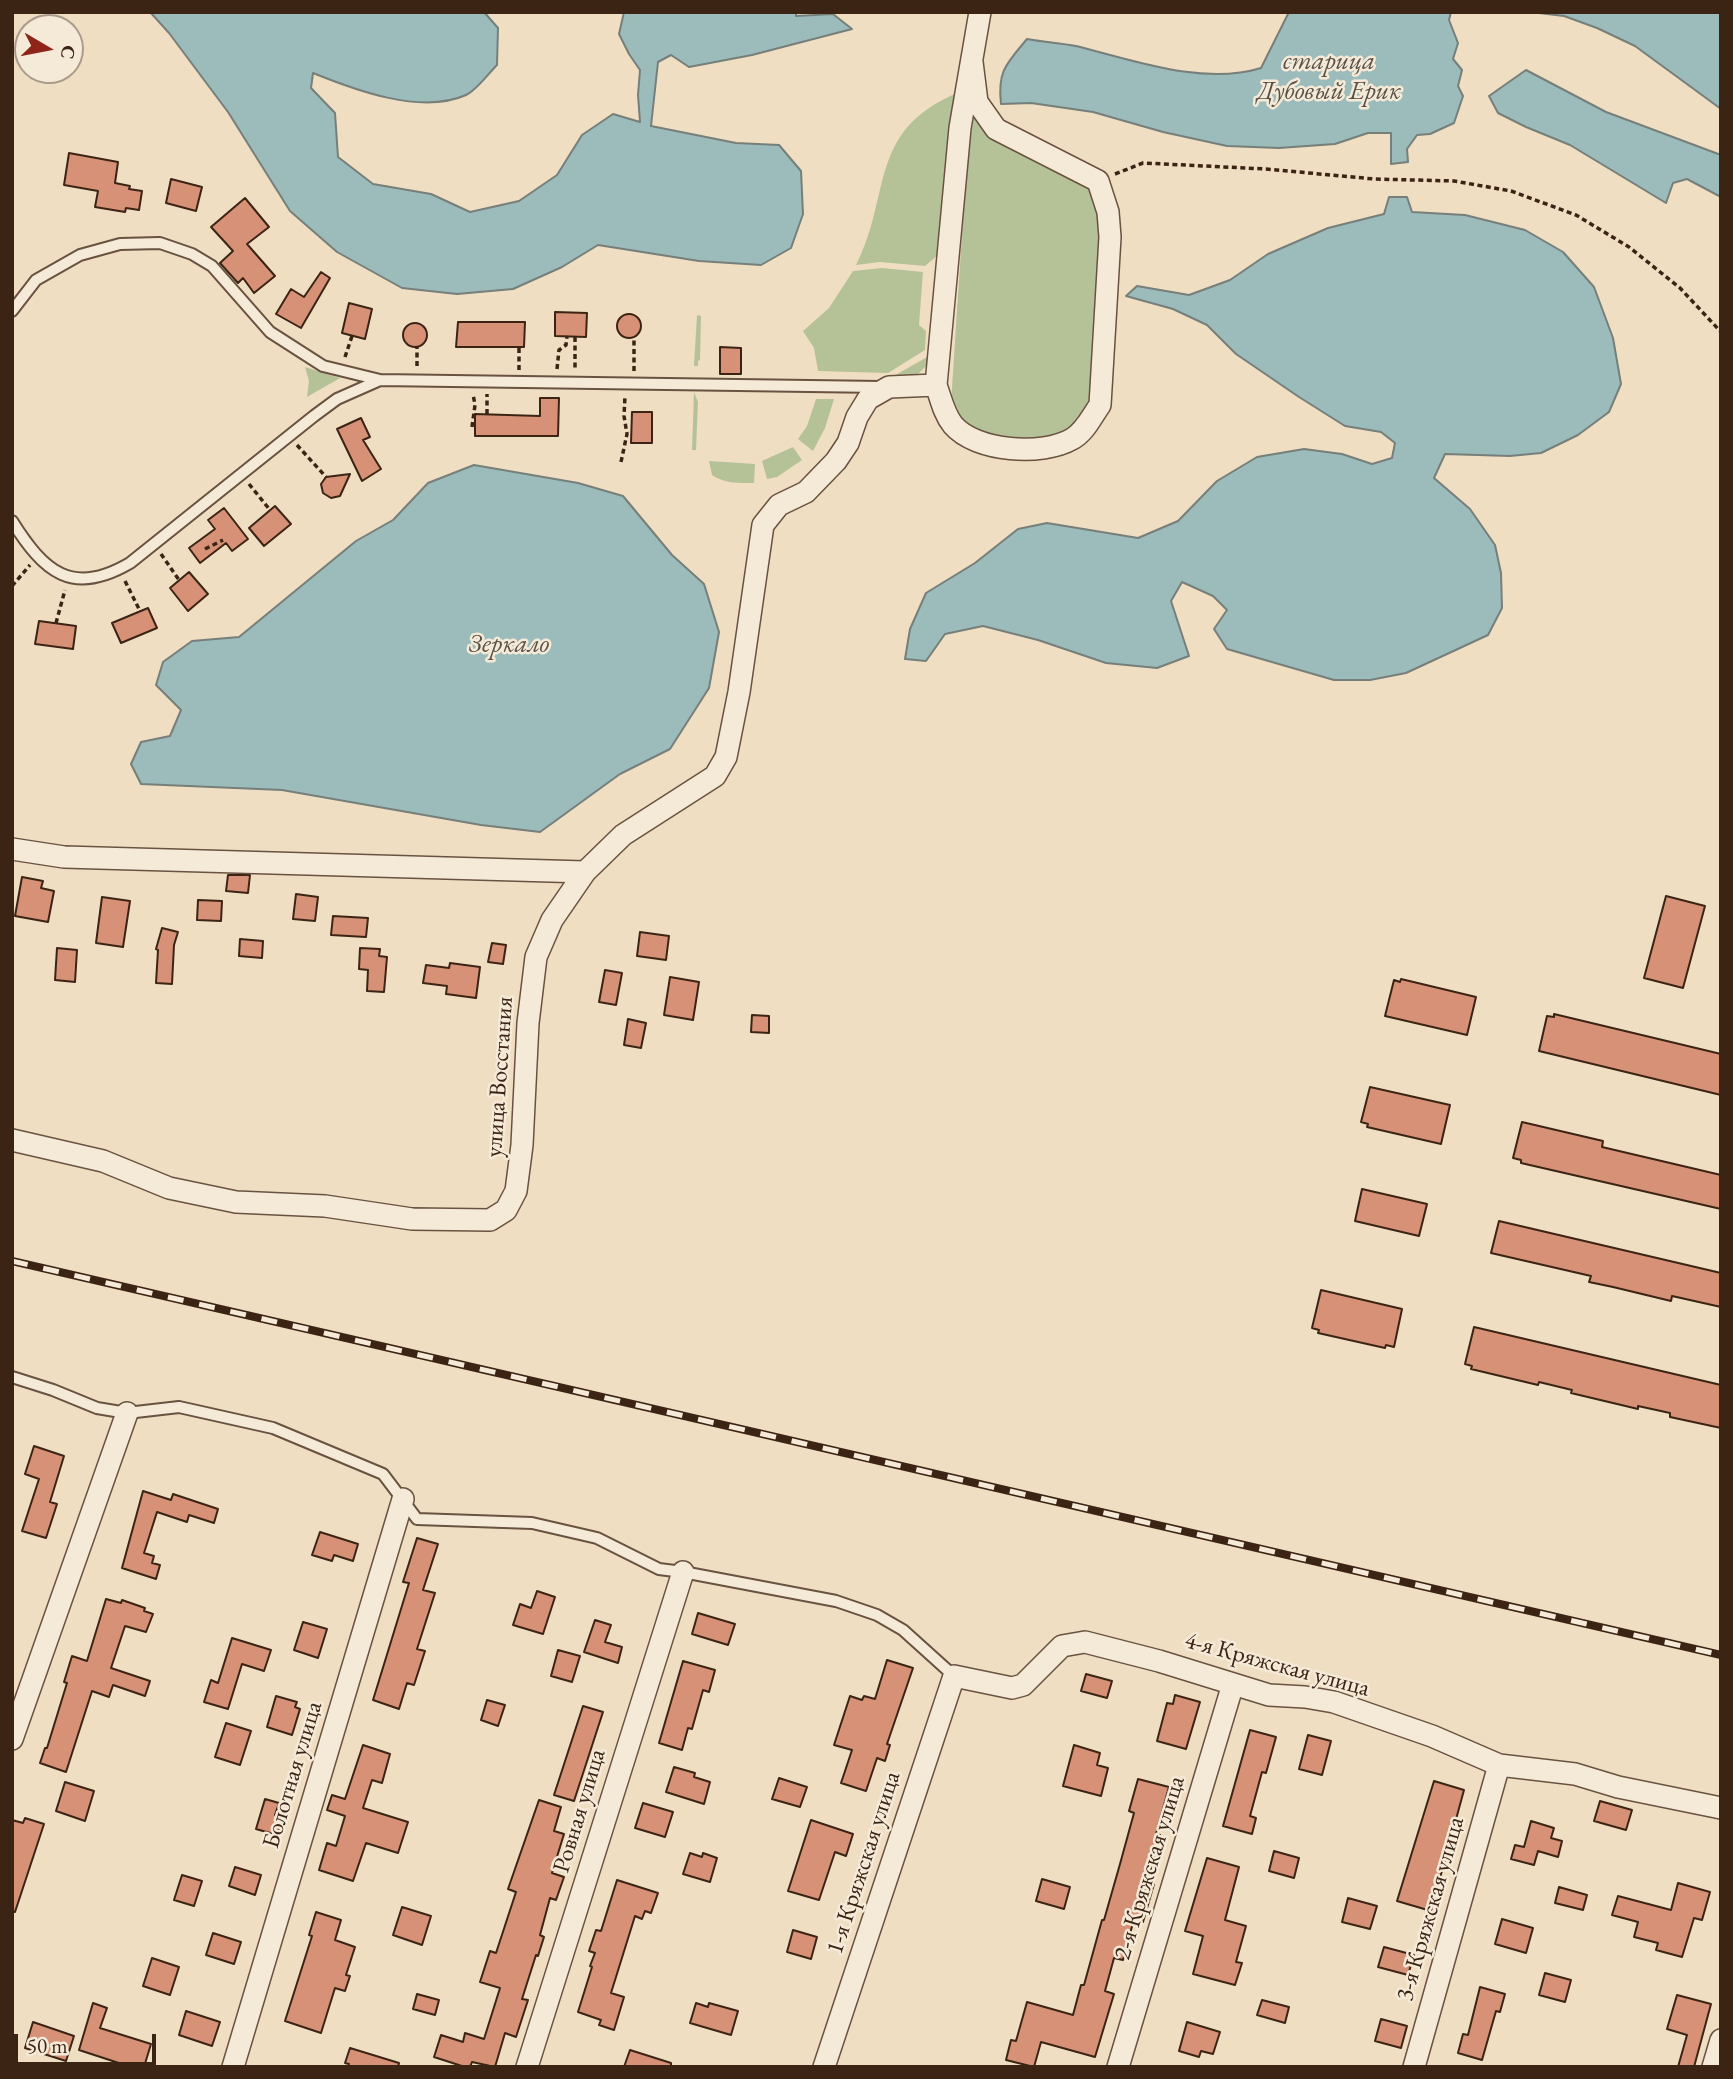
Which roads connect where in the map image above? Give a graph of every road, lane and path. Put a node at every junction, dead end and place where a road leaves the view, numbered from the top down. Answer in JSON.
{"nodes":[{"id":1,"x":980,"y":12,"type":"edge"},
{"id":2,"x":972,"y":62,"type":"junction"},
{"id":3,"x":1098,"y":181,"type":"junction"},
{"id":4,"x":12,"y":311,"type":"edge"},
{"id":5,"x":1721,"y":332,"type":"edge"},
{"id":6,"x":352,"y":336,"type":"dead end"},
{"id":7,"x":567,"y":336,"type":"dead end"},
{"id":8,"x":575,"y":337,"type":"dead end"},
{"id":9,"x":634,"y":337,"type":"dead end"},
{"id":10,"x":519,"y":347,"type":"dead end"},
{"id":11,"x":341,"y":372,"type":"junction"},
{"id":12,"x":380,"y":380,"type":"junction"},
{"id":13,"x":472,"y":382,"type":"junction"},
{"id":14,"x":519,"y":382,"type":"junction"},
{"id":15,"x":556,"y":383,"type":"junction"},
{"id":16,"x":575,"y":383,"type":"junction"},
{"id":17,"x":630,"y":384,"type":"junction"},
{"id":18,"x":936,"y":385,"type":"junction"},
{"id":19,"x":889,"y":387,"type":"junction"},
{"id":20,"x":487,"y":404,"type":"dead end"},
{"id":21,"x":475,"y":405,"type":"junction"},
{"id":22,"x":472,"y":427,"type":"dead end"},
{"id":23,"x":288,"y":436,"type":"junction"},
{"id":24,"x":621,"y":462,"type":"dead end"},
{"id":25,"x":241,"y":474,"type":"junction"},
{"id":26,"x":326,"y":477,"type":"dead end"},
{"id":27,"x":270,"y":510,"type":"dead end"},
{"id":28,"x":12,"y":521,"type":"edge"},
{"id":29,"x":223,"y":540,"type":"dead end"},
{"id":30,"x":154,"y":544,"type":"junction"},
{"id":31,"x":205,"y":549,"type":"dead end"},
{"id":32,"x":38,"y":556,"type":"junction"},
{"id":33,"x":120,"y":569,"type":"junction"},
{"id":34,"x":68,"y":578,"type":"junction"},
{"id":35,"x":179,"y":580,"type":"dead end"},
{"id":36,"x":12,"y":586,"type":"edge"},
{"id":37,"x":140,"y":611,"type":"dead end"},
{"id":38,"x":56,"y":623,"type":"dead end"},
{"id":39,"x":12,"y":849,"type":"edge"},
{"id":40,"x":585,"y":872,"type":"junction"},
{"id":41,"x":12,"y":1140,"type":"edge"},
{"id":42,"x":12,"y":1377,"type":"edge"},
{"id":43,"x":127,"y":1413,"type":"junction"},
{"id":44,"x":403,"y":1499,"type":"junction"},
{"id":45,"x":683,"y":1572,"type":"junction"},
{"id":46,"x":954,"y":1676,"type":"junction"},
{"id":47,"x":1233,"y":1684,"type":"junction"},
{"id":48,"x":12,"y":1739,"type":"edge"},
{"id":49,"x":1499,"y":1765,"type":"junction"},
{"id":50,"x":1721,"y":1808,"type":"edge"},
{"id":51,"x":1721,"y":2040,"type":"edge"},
{"id":52,"x":233,"y":2067,"type":"edge"},
{"id":53,"x":527,"y":2067,"type":"edge"},
{"id":54,"x":824,"y":2067,"type":"edge"},
{"id":55,"x":1118,"y":2067,"type":"edge"},
{"id":56,"x":1414,"y":2067,"type":"edge"},
{"id":57,"x":1713,"y":2067,"type":"edge"}],
"edges":[{"from":1,"to":2,"type":"street"},
{"from":2,"to":3,"type":"street"},
{"from":2,"to":18,"type":"street"},
{"from":3,"to":5,"type":"path"},
{"from":3,"to":18,"type":"street"},
{"from":4,"to":11,"type":"lane"},
{"from":6,"to":11,"type":"path"},
{"from":7,"to":15,"type":"path"},
{"from":8,"to":16,"type":"path"},
{"from":9,"to":17,"type":"path"},
{"from":10,"to":14,"type":"path"},
{"from":11,"to":12,"type":"lane"},
{"from":12,"to":13,"type":"lane"},
{"from":12,"to":23,"type":"lane"},
{"from":13,"to":14,"type":"lane"},
{"from":13,"to":21,"type":"path"},
{"from":14,"to":15,"type":"lane"},
{"from":15,"to":16,"type":"lane"},
{"from":16,"to":17,"type":"lane"},
{"from":17,"to":19,"type":"lane"},
{"from":17,"to":24,"type":"path"},
{"from":18,"to":19,"type":"street"},
{"from":19,"to":40,"type":"street","name":"улица Восстания"},
{"from":20,"to":21,"type":"path"},
{"from":21,"to":22,"type":"path"},
{"from":23,"to":25,"type":"lane"},
{"from":23,"to":26,"type":"path"},
{"from":25,"to":27,"type":"path"},
{"from":25,"to":30,"type":"lane"},
{"from":28,"to":32,"type":"lane"},
{"from":29,"to":31,"type":"path"},
{"from":30,"to":33,"type":"lane"},
{"from":30,"to":35,"type":"path"},
{"from":32,"to":34,"type":"lane"},
{"from":32,"to":36,"type":"path"},
{"from":33,"to":34,"type":"lane"},
{"from":33,"to":37,"type":"path"},
{"from":34,"to":38,"type":"path"},
{"from":39,"to":40,"type":"street"},
{"from":40,"to":41,"type":"street","name":"улица Восстания"},
{"from":42,"to":43,"type":"lane"},
{"from":43,"to":44,"type":"lane"},
{"from":43,"to":48,"type":"street"},
{"from":44,"to":45,"type":"lane"},
{"from":44,"to":52,"type":"street","name":"Болотная улица"},
{"from":45,"to":46,"type":"lane"},
{"from":45,"to":53,"type":"street","name":"Ровная улица"},
{"from":46,"to":47,"type":"street","name":"4-я Кряжская улица"},
{"from":46,"to":54,"type":"street","name":"1-я Кряжская улица"},
{"from":47,"to":49,"type":"street","name":"4-я Кряжская улица"},
{"from":47,"to":55,"type":"street","name":"2-я Кряжская улица"},
{"from":49,"to":50,"type":"street","name":"4-я Кряжская улица"},
{"from":49,"to":56,"type":"street","name":"3-я Кряжская улица"},
{"from":51,"to":57,"type":"street"}]}
